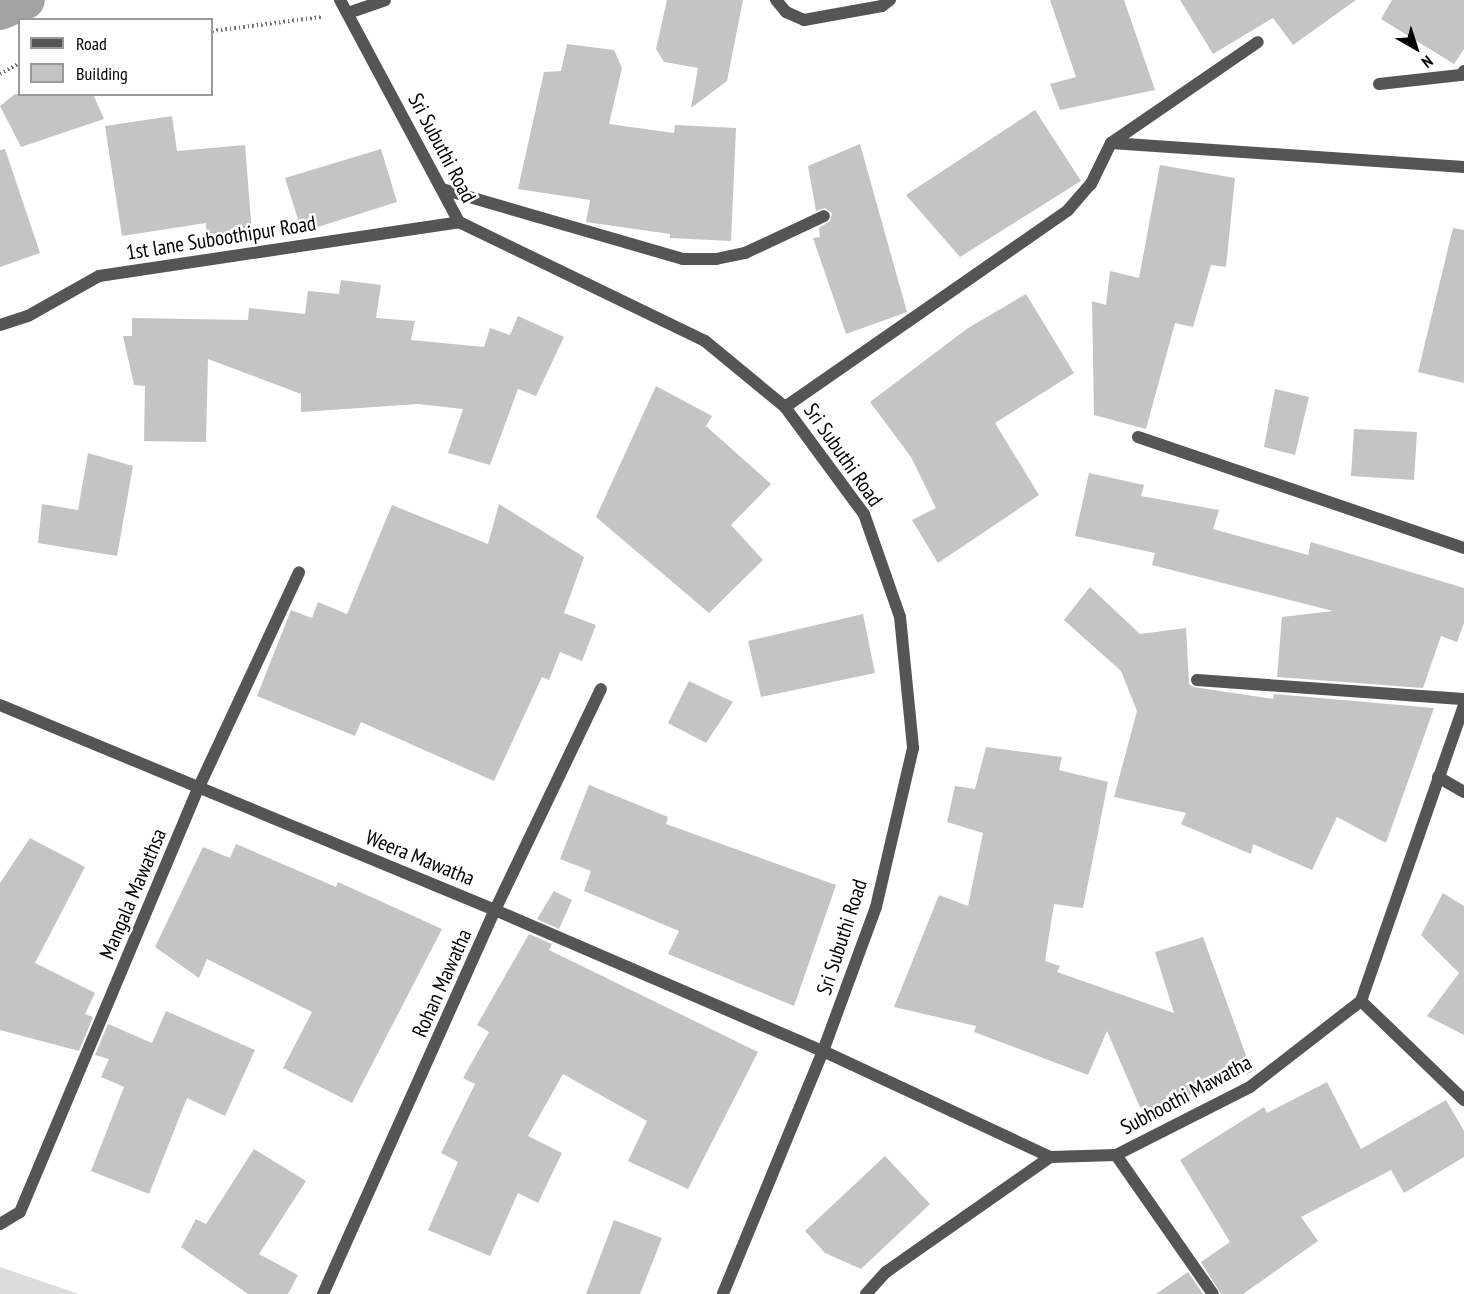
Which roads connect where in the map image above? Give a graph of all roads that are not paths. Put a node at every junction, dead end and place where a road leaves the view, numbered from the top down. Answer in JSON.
{"nodes":[{"id":1,"x":340,"y":0,"type":"edge"},
{"id":2,"x":385,"y":0,"type":"edge"},
{"id":3,"x":776,"y":0,"type":"edge"},
{"id":4,"x":890,"y":0,"type":"edge"},
{"id":5,"x":348,"y":13,"type":"junction"},
{"id":6,"x":1258,"y":42,"type":"dead end"},
{"id":7,"x":1464,"y":71,"type":"edge"},
{"id":8,"x":1379,"y":84,"type":"dead end"},
{"id":9,"x":1111,"y":143,"type":"junction"},
{"id":10,"x":1464,"y":167,"type":"edge"},
{"id":11,"x":442,"y":189,"type":"junction"},
{"id":12,"x":824,"y":216,"type":"dead end"},
{"id":13,"x":459,"y":222,"type":"junction"},
{"id":14,"x":0,"y":325,"type":"edge"},
{"id":15,"x":785,"y":407,"type":"junction"},
{"id":16,"x":1138,"y":437,"type":"dead end"},
{"id":17,"x":1464,"y":548,"type":"edge"},
{"id":18,"x":299,"y":572,"type":"dead end"},
{"id":19,"x":1197,"y":680,"type":"dead end"},
{"id":20,"x":601,"y":689,"type":"dead end"},
{"id":21,"x":1464,"y":699,"type":"edge"},
{"id":22,"x":0,"y":705,"type":"edge"},
{"id":23,"x":1464,"y":705,"type":"edge"},
{"id":24,"x":1438,"y":777,"type":"junction"},
{"id":25,"x":198,"y":789,"type":"junction"},
{"id":26,"x":1464,"y":792,"type":"edge"},
{"id":27,"x":495,"y":910,"type":"junction"},
{"id":28,"x":1360,"y":1001,"type":"junction"},
{"id":29,"x":823,"y":1051,"type":"junction"},
{"id":30,"x":1464,"y":1100,"type":"edge"},
{"id":31,"x":1116,"y":1155,"type":"junction"},
{"id":32,"x":1050,"y":1156,"type":"junction"},
{"id":33,"x":0,"y":1224,"type":"edge"},
{"id":34,"x":323,"y":1294,"type":"edge"},
{"id":35,"x":723,"y":1294,"type":"edge"},
{"id":36,"x":866,"y":1294,"type":"edge"},
{"id":37,"x":1213,"y":1294,"type":"edge"}],
"edges":[{"from":1,"to":5,"type":"street","name":"Sri Subuthi Road"},
{"from":2,"to":5,"type":"street"},
{"from":3,"to":4,"type":"street"},
{"from":5,"to":11,"type":"street","name":"Sri Subuthi Road"},
{"from":6,"to":9,"type":"street"},
{"from":7,"to":8,"type":"street"},
{"from":9,"to":10,"type":"street"},
{"from":9,"to":15,"type":"street"},
{"from":11,"to":12,"type":"street"},
{"from":11,"to":13,"type":"street","name":"Sri Subuthi Road"},
{"from":13,"to":14,"type":"street","name":"1st lane Suboothipur Road"},
{"from":13,"to":15,"type":"street","name":"Sri Subuthi Road"},
{"from":15,"to":29,"type":"street","name":"Sri Subuthi Road"},
{"from":16,"to":17,"type":"street"},
{"from":18,"to":25,"type":"street","name":"Mangala Mawathsa"},
{"from":19,"to":21,"type":"street"},
{"from":20,"to":27,"type":"street","name":"Rohan Mawatha"},
{"from":22,"to":25,"type":"street","name":"Weera Mawatha"},
{"from":23,"to":24,"type":"street"},
{"from":24,"to":26,"type":"street"},
{"from":24,"to":28,"type":"street"},
{"from":25,"to":27,"type":"street","name":"Weera Mawatha"},
{"from":25,"to":33,"type":"street","name":"Mangala Mawathsa"},
{"from":27,"to":29,"type":"street","name":"Weera Mawatha"},
{"from":27,"to":34,"type":"street","name":"Rohan Mawatha"},
{"from":28,"to":30,"type":"street"},
{"from":28,"to":31,"type":"street","name":"Subhoothi Mawatha"},
{"from":29,"to":32,"type":"street","name":"Subhoothi Mawatha"},
{"from":29,"to":35,"type":"street","name":"Sri Subuthi Road"},
{"from":31,"to":32,"type":"street","name":"Subhoothi Mawatha"},
{"from":31,"to":37,"type":"street"},
{"from":32,"to":36,"type":"street"}]}
